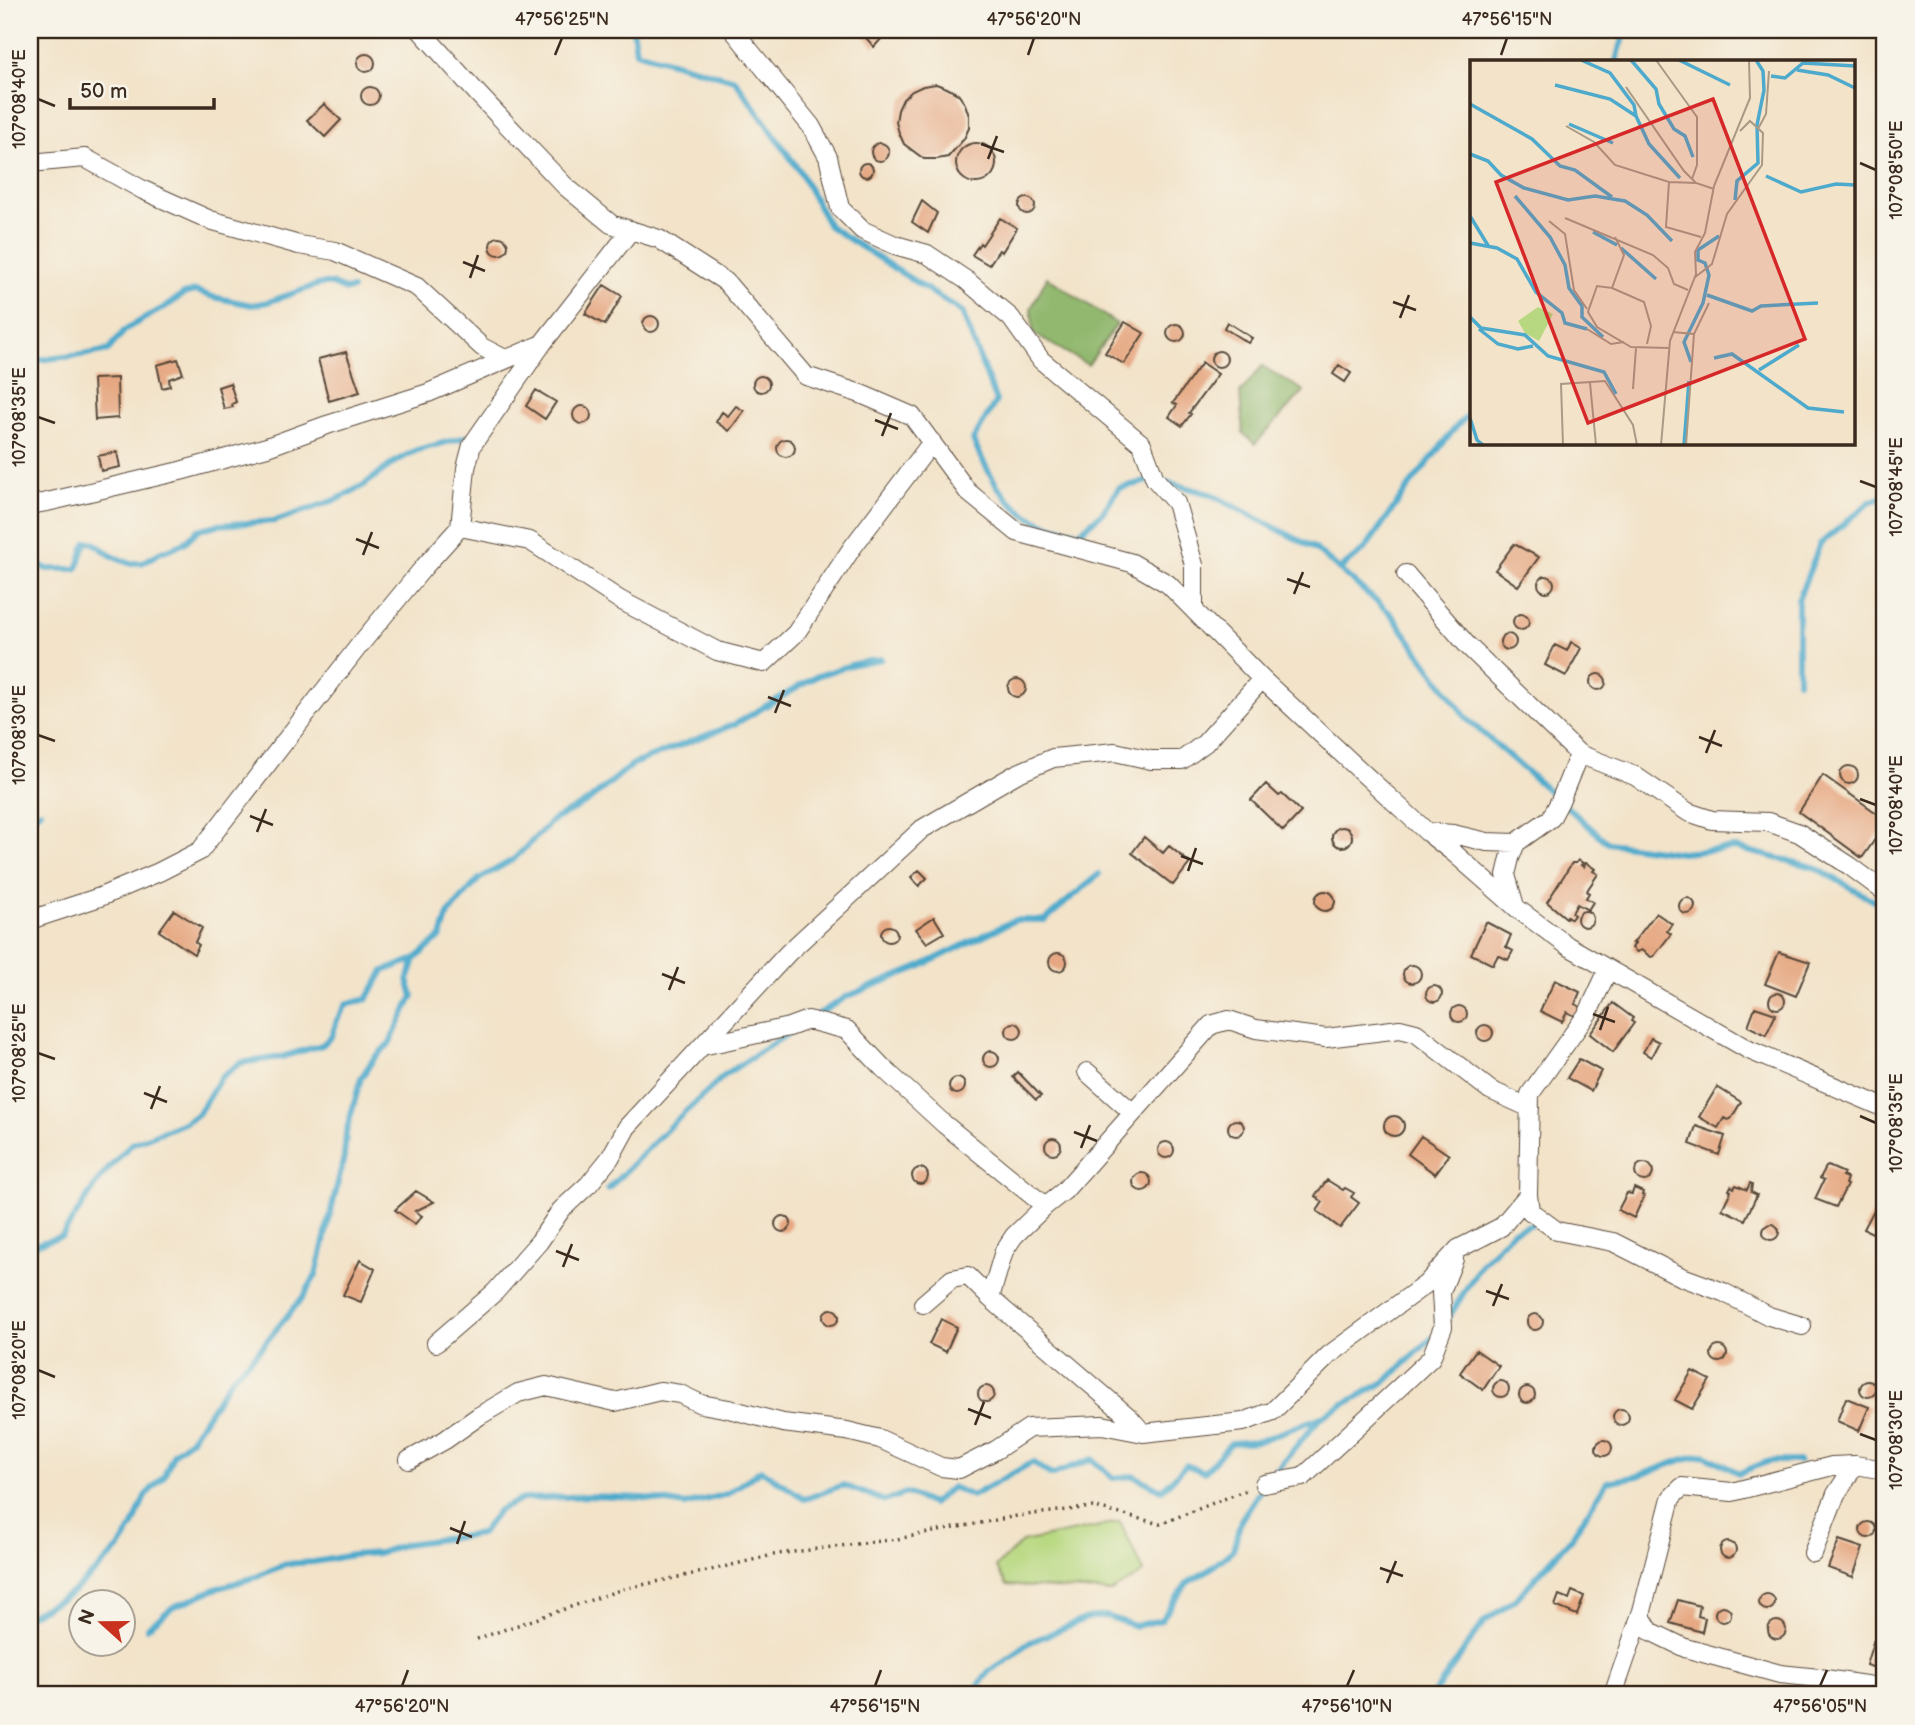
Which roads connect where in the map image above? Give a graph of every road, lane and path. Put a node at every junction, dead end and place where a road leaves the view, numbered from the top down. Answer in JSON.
{"nodes":[{"id":1,"x":421,"y":30,"type":"edge"},
{"id":2,"x":733,"y":30,"type":"edge"},
{"id":3,"x":30,"y":163,"type":"edge"},
{"id":4,"x":631,"y":230,"type":"junction"},
{"id":5,"x":542,"y":344,"type":"junction"},
{"id":6,"x":505,"y":359,"type":"junction"},
{"id":7,"x":932,"y":442,"type":"junction"},
{"id":8,"x":30,"y":505,"type":"edge"},
{"id":9,"x":460,"y":527,"type":"junction"},
{"id":10,"x":1406,"y":574,"type":"dead end"},
{"id":11,"x":1194,"y":610,"type":"junction"},
{"id":12,"x":1262,"y":679,"type":"junction"},
{"id":13,"x":1579,"y":754,"type":"junction"},
{"id":14,"x":1427,"y":832,"type":"junction"},
{"id":15,"x":1516,"y":843,"type":"junction"},
{"id":16,"x":1885,"y":892,"type":"edge"},
{"id":17,"x":1515,"y":906,"type":"junction"},
{"id":18,"x":30,"y":919,"type":"edge"},
{"id":19,"x":1608,"y":970,"type":"junction"},
{"id":20,"x":702,"y":1046,"type":"junction"},
{"id":21,"x":1087,"y":1072,"type":"dead end"},
{"id":22,"x":1530,"y":1108,"type":"junction"},
{"id":23,"x":1885,"y":1108,"type":"edge"},
{"id":24,"x":1133,"y":1113,"type":"junction"},
{"id":25,"x":1528,"y":1195,"type":"junction"},
{"id":26,"x":1045,"y":1206,"type":"junction"},
{"id":27,"x":1458,"y":1249,"type":"junction"},
{"id":28,"x":990,"y":1298,"type":"junction"},
{"id":29,"x":923,"y":1304,"type":"dead end"},
{"id":30,"x":1802,"y":1326,"type":"dead end"},
{"id":31,"x":436,"y":1343,"type":"dead end"},
{"id":32,"x":1143,"y":1433,"type":"junction"},
{"id":33,"x":409,"y":1460,"type":"dead end"},
{"id":34,"x":1855,"y":1465,"type":"junction"},
{"id":35,"x":1885,"y":1470,"type":"edge"},
{"id":36,"x":1264,"y":1484,"type":"joint"},
{"id":37,"x":1814,"y":1553,"type":"dead end"},
{"id":38,"x":1642,"y":1611,"type":"junction"},
{"id":39,"x":477,"y":1639,"type":"dead end"},
{"id":40,"x":1885,"y":1688,"type":"edge"},
{"id":41,"x":1613,"y":1695,"type":"edge"}],
"edges":[{"from":1,"to":4,"type":"street"},
{"from":2,"to":11,"type":"street"},
{"from":3,"to":6,"type":"street"},
{"from":4,"to":5,"type":"street"},
{"from":4,"to":7,"type":"street"},
{"from":5,"to":6,"type":"street"},
{"from":5,"to":9,"type":"street"},
{"from":6,"to":8,"type":"street"},
{"from":7,"to":9,"type":"street"},
{"from":7,"to":11,"type":"street"},
{"from":9,"to":18,"type":"street"},
{"from":10,"to":13,"type":"street"},
{"from":11,"to":12,"type":"street"},
{"from":12,"to":14,"type":"street"},
{"from":12,"to":20,"type":"street"},
{"from":13,"to":15,"type":"street"},
{"from":13,"to":16,"type":"street"},
{"from":14,"to":15,"type":"street"},
{"from":14,"to":17,"type":"street"},
{"from":15,"to":17,"type":"street"},
{"from":17,"to":19,"type":"street"},
{"from":19,"to":22,"type":"street"},
{"from":19,"to":23,"type":"street"},
{"from":20,"to":26,"type":"street"},
{"from":20,"to":31,"type":"street"},
{"from":21,"to":24,"type":"street"},
{"from":22,"to":24,"type":"street"},
{"from":22,"to":25,"type":"street"},
{"from":24,"to":26,"type":"street"},
{"from":25,"to":27,"type":"street"},
{"from":25,"to":30,"type":"street"},
{"from":26,"to":28,"type":"street"},
{"from":27,"to":32,"type":"street"},
{"from":27,"to":36,"type":"street"},
{"from":28,"to":29,"type":"street"},
{"from":28,"to":32,"type":"street"},
{"from":32,"to":33,"type":"street"},
{"from":34,"to":35,"type":"street"},
{"from":34,"to":37,"type":"street"},
{"from":34,"to":38,"type":"street"},
{"from":36,"to":39,"type":"path"},
{"from":38,"to":40,"type":"street"},
{"from":38,"to":41,"type":"street"}]}
